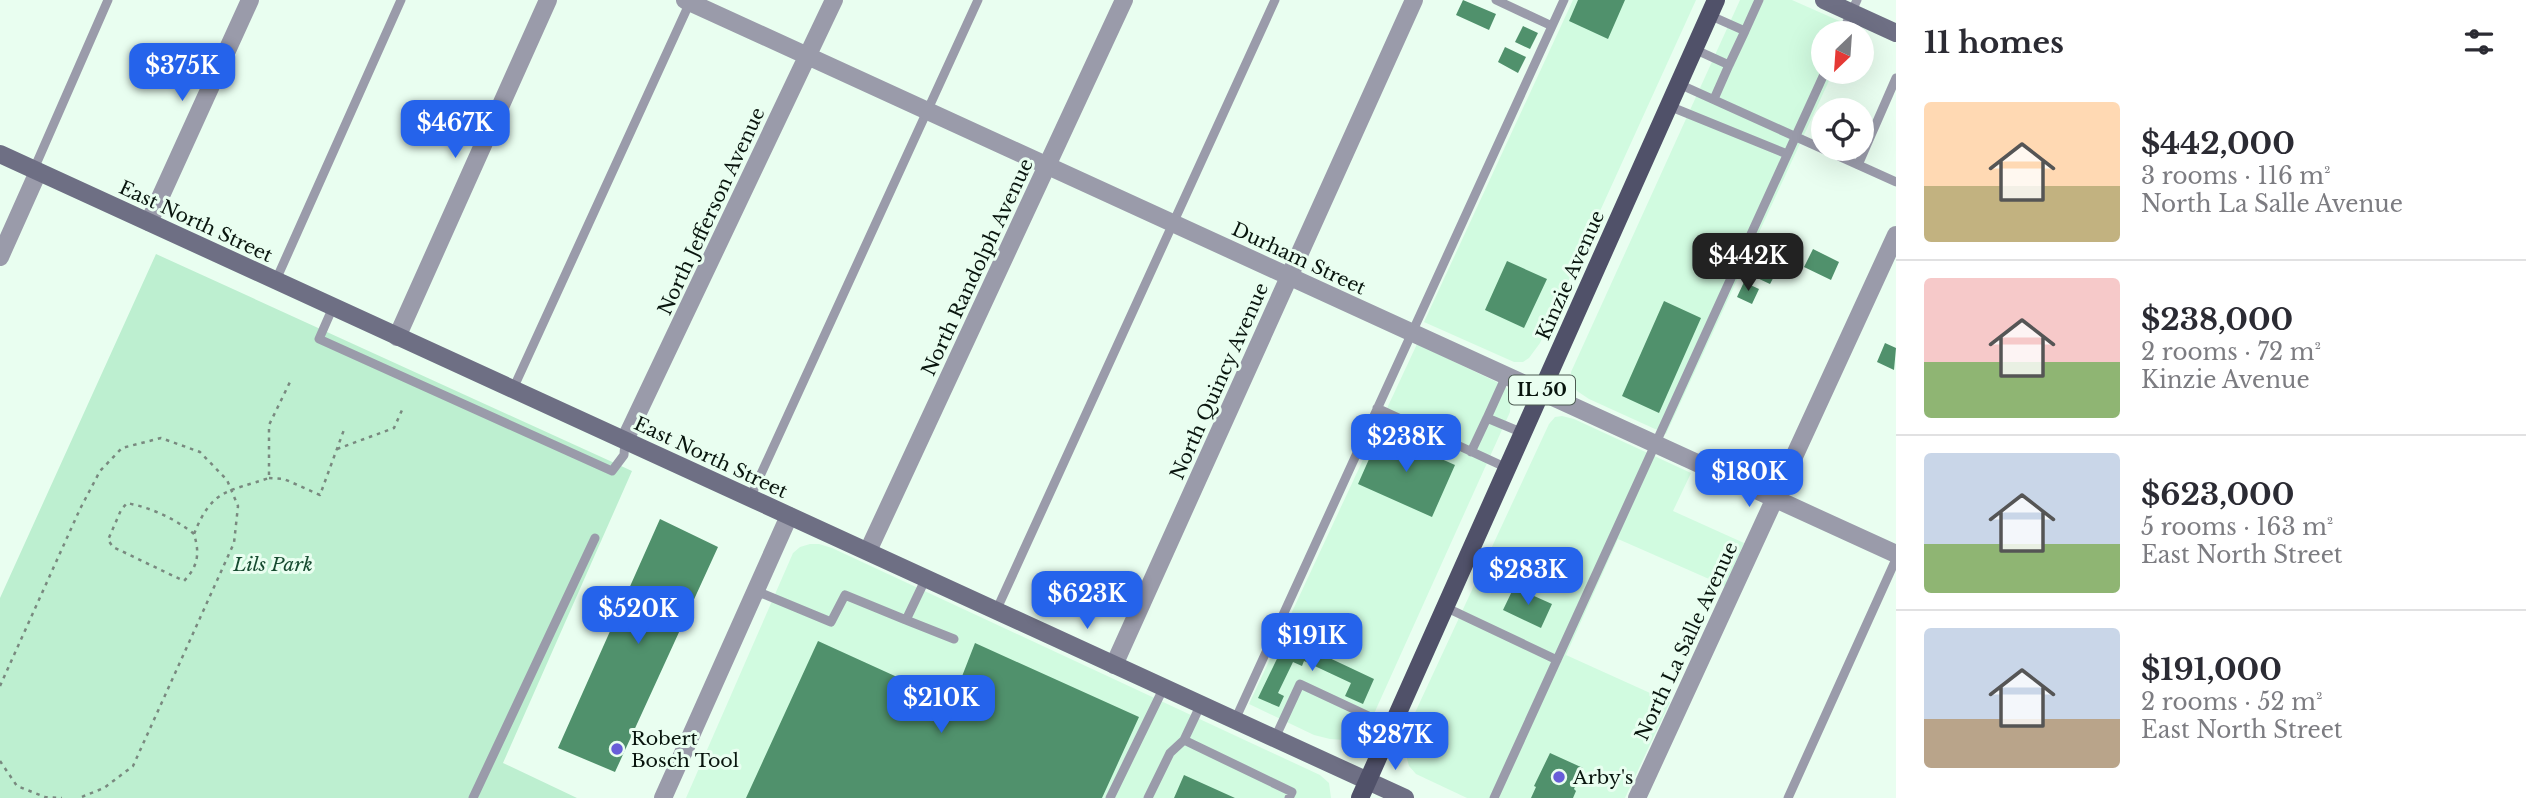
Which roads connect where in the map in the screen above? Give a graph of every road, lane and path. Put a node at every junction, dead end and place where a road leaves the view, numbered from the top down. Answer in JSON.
{"nodes":[{"id":1,"x":108,"y":0,"type":"edge"},
{"id":2,"x":250,"y":0,"type":"edge"},
{"id":3,"x":401,"y":0,"type":"edge"},
{"id":4,"x":548,"y":0,"type":"edge"},
{"id":5,"x":834,"y":0,"type":"edge"},
{"id":6,"x":978,"y":0,"type":"edge"},
{"id":7,"x":1124,"y":0,"type":"edge"},
{"id":8,"x":1275,"y":0,"type":"edge"},
{"id":9,"x":1414,"y":0,"type":"edge"},
{"id":10,"x":1496,"y":0,"type":"edge"},
{"id":11,"x":1564,"y":0,"type":"edge"},
{"id":12,"x":1759,"y":0,"type":"edge"},
{"id":13,"x":1824,"y":0,"type":"edge"},
{"id":14,"x":688,"y":1,"type":"edge"},
{"id":15,"x":1854,"y":6,"type":"edge"},
{"id":16,"x":1713,"y":7,"type":"edge"},
{"id":17,"x":1552,"y":26,"type":"junction"},
{"id":18,"x":1745,"y":31,"type":"junction"},
{"id":19,"x":1896,"y":33,"type":"edge"},
{"id":20,"x":1694,"y":49,"type":"junction"},
{"id":21,"x":807,"y":56,"type":"junction"},
{"id":22,"x":1729,"y":65,"type":"junction"},
{"id":23,"x":1896,"y":78,"type":"edge"},
{"id":24,"x":1679,"y":83,"type":"junction"},
{"id":25,"x":1819,"y":84,"type":"edge"},
{"id":26,"x":1714,"y":99,"type":"junction"},
{"id":27,"x":1669,"y":106,"type":"junction"},
{"id":28,"x":927,"y":111,"type":"junction"},
{"id":29,"x":1795,"y":137,"type":"junction"},
{"id":30,"x":0,"y":154,"type":"edge"},
{"id":31,"x":1787,"y":154,"type":"junction"},
{"id":32,"x":1858,"y":165,"type":"junction"},
{"id":33,"x":1047,"y":166,"type":"junction"},
{"id":34,"x":36,"y":170,"type":"junction"},
{"id":35,"x":1896,"y":183,"type":"edge"},
{"id":36,"x":149,"y":222,"type":"junction"},
{"id":37,"x":1173,"y":223,"type":"junction"},
{"id":38,"x":1896,"y":235,"type":"edge"},
{"id":39,"x":0,"y":257,"type":"edge"},
{"id":40,"x":1290,"y":277,"type":"junction"},
{"id":41,"x":276,"y":280,"type":"junction"},
{"id":42,"x":333,"y":307,"type":"junction"},
{"id":43,"x":1412,"y":333,"type":"junction"},
{"id":44,"x":397,"y":337,"type":"junction"},
{"id":45,"x":1506,"y":376,"type":"junction"},
{"id":46,"x":290,"y":382,"type":"dead end"},
{"id":47,"x":513,"y":389,"type":"junction"},
{"id":48,"x":1541,"y":392,"type":"junction"},
{"id":49,"x":1377,"y":408,"type":"junction"},
{"id":50,"x":402,"y":410,"type":"dead end"},
{"id":51,"x":1487,"y":418,"type":"junction"},
{"id":52,"x":345,"y":427,"type":"dead end"},
{"id":53,"x":1523,"y":433,"type":"junction"},
{"id":54,"x":625,"y":440,"type":"junction"},
{"id":55,"x":1655,"y":444,"type":"junction"},
{"id":56,"x":337,"y":449,"type":"junction"},
{"id":57,"x":1471,"y":452,"type":"junction"},
{"id":58,"x":1507,"y":468,"type":"junction"},
{"id":59,"x":269,"y":478,"type":"junction"},
{"id":60,"x":232,"y":491,"type":"junction"},
{"id":61,"x":750,"y":498,"type":"junction"},
{"id":62,"x":1774,"y":499,"type":"junction"},
{"id":63,"x":789,"y":516,"type":"junction"},
{"id":64,"x":194,"y":534,"type":"junction"},
{"id":65,"x":594,"y":538,"type":"dead end"},
{"id":66,"x":868,"y":551,"type":"junction"},
{"id":67,"x":1896,"y":557,"type":"edge"},
{"id":68,"x":926,"y":578,"type":"junction"},
{"id":69,"x":756,"y":591,"type":"junction"},
{"id":70,"x":1445,"y":607,"type":"junction"},
{"id":71,"x":996,"y":611,"type":"junction"},
{"id":72,"x":906,"y":620,"type":"junction"},
{"id":73,"x":954,"y":639,"type":"dead end"},
{"id":74,"x":1557,"y":660,"type":"junction"},
{"id":75,"x":1114,"y":665,"type":"junction"},
{"id":76,"x":0,"y":686,"type":"edge"},
{"id":77,"x":1164,"y":687,"type":"junction"},
{"id":78,"x":1201,"y":704,"type":"junction"},
{"id":79,"x":1235,"y":720,"type":"junction"},
{"id":80,"x":1392,"y":727,"type":"junction"},
{"id":81,"x":1275,"y":738,"type":"junction"},
{"id":82,"x":1184,"y":740,"type":"junction"},
{"id":83,"x":0,"y":761,"type":"edge"},
{"id":84,"x":1368,"y":781,"type":"junction"},
{"id":85,"x":62,"y":798,"type":"edge"},
{"id":86,"x":79,"y":798,"type":"edge"},
{"id":87,"x":474,"y":798,"type":"edge"},
{"id":88,"x":663,"y":798,"type":"edge"},
{"id":89,"x":1110,"y":798,"type":"edge"},
{"id":90,"x":1147,"y":798,"type":"edge"},
{"id":91,"x":1289,"y":798,"type":"edge"},
{"id":92,"x":1360,"y":798,"type":"edge"},
{"id":93,"x":1405,"y":798,"type":"edge"},
{"id":94,"x":1494,"y":798,"type":"edge"},
{"id":95,"x":1637,"y":798,"type":"edge"},
{"id":96,"x":1788,"y":798,"type":"edge"}],
"edges":[{"from":1,"to":34,"type":"lane"},
{"from":2,"to":36,"type":"street"},
{"from":3,"to":41,"type":"lane"},
{"from":4,"to":44,"type":"street"},
{"from":5,"to":21,"type":"street","name":"North Jefferson Avenue"},
{"from":6,"to":28,"type":"lane"},
{"from":7,"to":33,"type":"street","name":"North Randolph Avenue"},
{"from":8,"to":37,"type":"lane"},
{"from":9,"to":40,"type":"street","name":"North Quincy Avenue"},
{"from":10,"to":17,"type":"lane"},
{"from":11,"to":17,"type":"lane"},
{"from":12,"to":18,"type":"lane"},
{"from":13,"to":15,"type":"street"},
{"from":14,"to":21,"type":"street","name":"Durham Street"},
{"from":14,"to":47,"type":"lane"},
{"from":15,"to":19,"type":"street"},
{"from":16,"to":18,"type":"lane"},
{"from":16,"to":20,"type":"main road","name":"Kinzie Avenue","number":"IL 50"},
{"from":17,"to":43,"type":"lane"},
{"from":18,"to":22,"type":"lane"},
{"from":20,"to":22,"type":"lane"},
{"from":20,"to":24,"type":"main road","name":"Kinzie Avenue","number":"IL 50"},
{"from":21,"to":28,"type":"street","name":"Durham Street"},
{"from":21,"to":54,"type":"street","name":"North Jefferson Avenue"},
{"from":22,"to":26,"type":"lane"},
{"from":23,"to":32,"type":"lane"},
{"from":24,"to":26,"type":"lane"},
{"from":24,"to":27,"type":"main road","name":"Kinzie Avenue","number":"IL 50"},
{"from":25,"to":29,"type":"lane"},
{"from":26,"to":29,"type":"lane"},
{"from":27,"to":31,"type":"lane"},
{"from":27,"to":48,"type":"main road","name":"Kinzie Avenue","number":"IL 50"},
{"from":28,"to":33,"type":"street","name":"Durham Street"},
{"from":28,"to":61,"type":"lane"},
{"from":29,"to":31,"type":"lane"},
{"from":29,"to":32,"type":"lane"},
{"from":30,"to":34,"type":"street","name":"East North Street"},
{"from":31,"to":55,"type":"lane"},
{"from":32,"to":35,"type":"lane"},
{"from":33,"to":37,"type":"street","name":"Durham Street"},
{"from":33,"to":66,"type":"street","name":"North Randolph Avenue"},
{"from":34,"to":36,"type":"street","name":"East North Street"},
{"from":34,"to":39,"type":"street"},
{"from":36,"to":41,"type":"street","name":"East North Street"},
{"from":37,"to":40,"type":"street","name":"Durham Street"},
{"from":37,"to":71,"type":"lane"},
{"from":38,"to":62,"type":"street","name":"North La Salle Avenue"},
{"from":40,"to":43,"type":"street","name":"Durham Street"},
{"from":40,"to":75,"type":"street","name":"North Quincy Avenue"},
{"from":41,"to":42,"type":"street","name":"East North Street"},
{"from":42,"to":44,"type":"street","name":"East North Street"},
{"from":42,"to":54,"type":"lane"},
{"from":43,"to":45,"type":"street","name":"Durham Street"},
{"from":43,"to":49,"type":"lane"},
{"from":44,"to":47,"type":"street","name":"East North Street"},
{"from":45,"to":48,"type":"street","name":"Durham Street"},
{"from":45,"to":51,"type":"lane"},
{"from":46,"to":59,"type":"path"},
{"from":47,"to":54,"type":"street","name":"East North Street"},
{"from":48,"to":53,"type":"main road","name":"Kinzie Avenue","number":"IL 50"},
{"from":48,"to":55,"type":"street","name":"Durham Street"},
{"from":49,"to":57,"type":"lane"},
{"from":49,"to":79,"type":"lane"},
{"from":50,"to":56,"type":"path"},
{"from":51,"to":53,"type":"lane"},
{"from":51,"to":57,"type":"lane"},
{"from":52,"to":56,"type":"path"},
{"from":53,"to":58,"type":"main road","name":"Kinzie Avenue","number":"IL 50"},
{"from":54,"to":61,"type":"street","name":"East North Street"},
{"from":55,"to":62,"type":"street","name":"Durham Street"},
{"from":55,"to":74,"type":"lane"},
{"from":56,"to":59,"type":"path"},
{"from":57,"to":58,"type":"lane"},
{"from":58,"to":70,"type":"main road","name":"Kinzie Avenue","number":"IL 50"},
{"from":59,"to":60,"type":"path"},
{"from":60,"to":64,"type":"path"},
{"from":60,"to":76,"type":"path"},
{"from":60,"to":86,"type":"path"},
{"from":61,"to":63,"type":"street","name":"East North Street"},
{"from":62,"to":67,"type":"street","name":"Durham Street"},
{"from":62,"to":95,"type":"street","name":"North La Salle Avenue"},
{"from":63,"to":66,"type":"street","name":"East North Street"},
{"from":63,"to":69,"type":"street"},
{"from":64,"to":64,"type":"path"},
{"from":65,"to":87,"type":"lane"},
{"from":66,"to":68,"type":"street","name":"East North Street"},
{"from":67,"to":96,"type":"lane"},
{"from":68,"to":71,"type":"street","name":"East North Street"},
{"from":68,"to":72,"type":"lane"},
{"from":69,"to":72,"type":"lane"},
{"from":69,"to":88,"type":"street"},
{"from":70,"to":74,"type":"lane"},
{"from":70,"to":80,"type":"main road","name":"Kinzie Avenue","number":"IL 50"},
{"from":71,"to":75,"type":"street","name":"East North Street"},
{"from":72,"to":73,"type":"lane"},
{"from":74,"to":94,"type":"lane"},
{"from":75,"to":77,"type":"street","name":"East North Street"},
{"from":77,"to":78,"type":"street","name":"East North Street"},
{"from":77,"to":89,"type":"lane"},
{"from":78,"to":79,"type":"street","name":"East North Street"},
{"from":78,"to":82,"type":"lane"},
{"from":79,"to":81,"type":"street","name":"East North Street"},
{"from":80,"to":81,"type":"lane"},
{"from":80,"to":84,"type":"main road","name":"Kinzie Avenue","number":"IL 50"},
{"from":81,"to":84,"type":"street","name":"East North Street"},
{"from":82,"to":90,"type":"lane"},
{"from":82,"to":91,"type":"lane"},
{"from":83,"to":85,"type":"path"},
{"from":84,"to":92,"type":"main road","name":"Kinzie Avenue","number":"IL 50"},
{"from":84,"to":93,"type":"street","name":"East North Street"}]}
